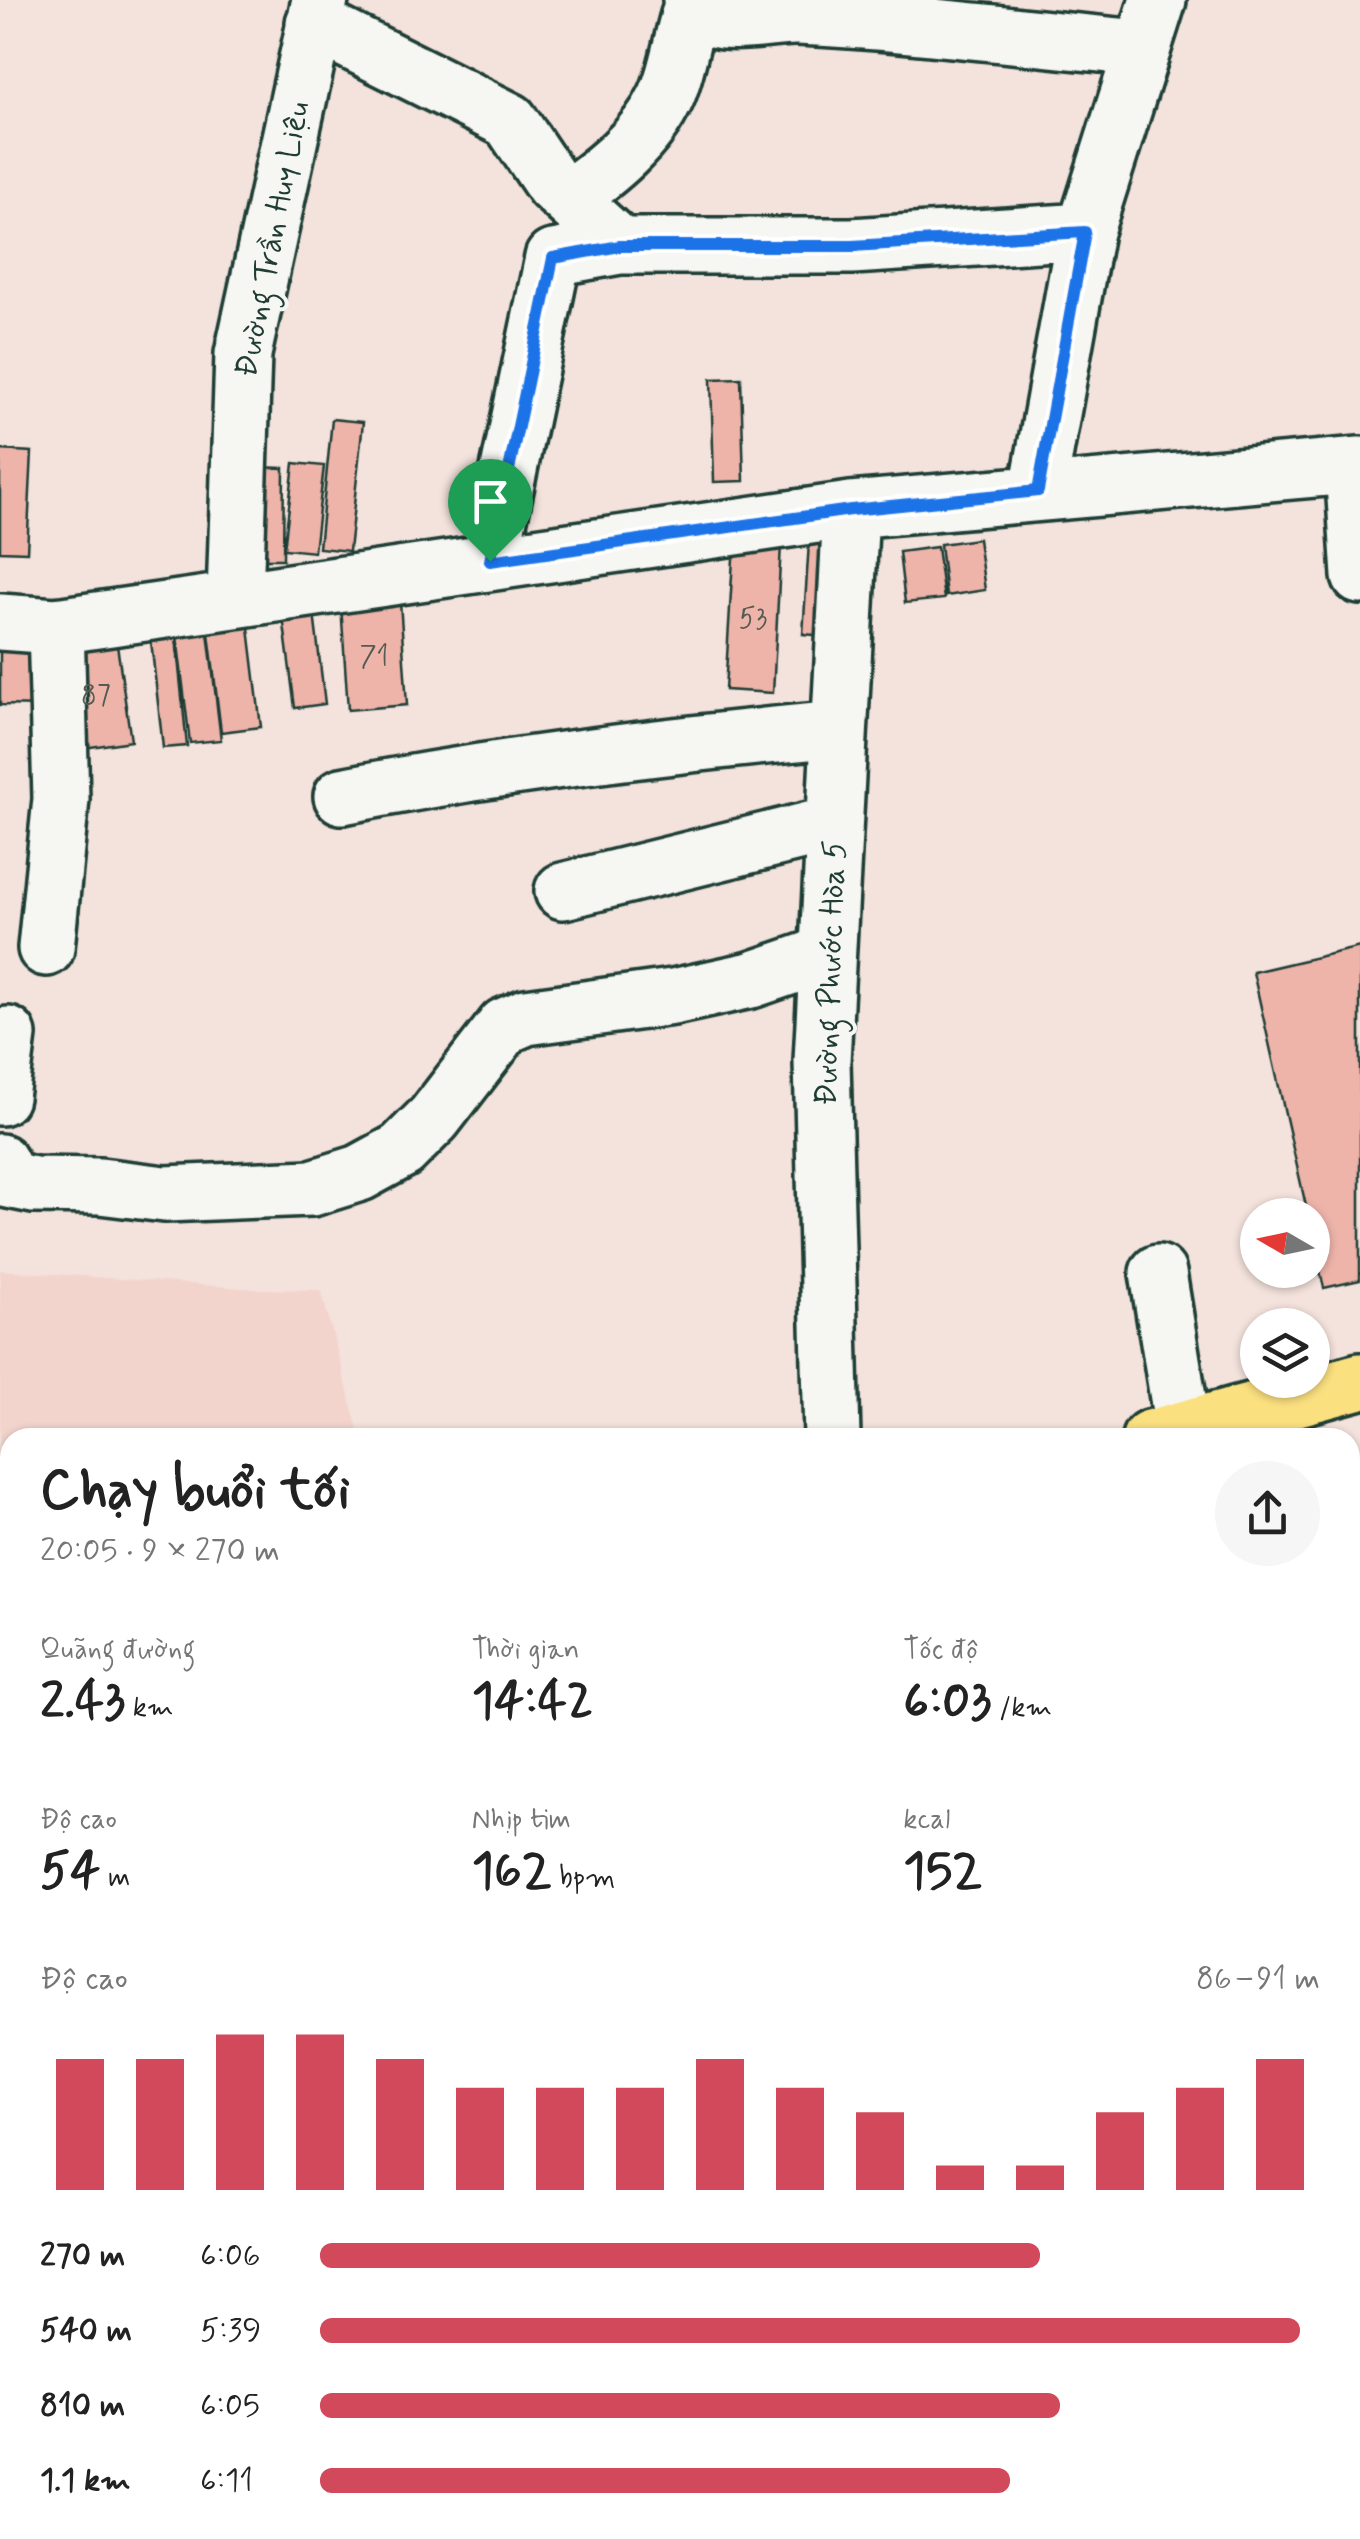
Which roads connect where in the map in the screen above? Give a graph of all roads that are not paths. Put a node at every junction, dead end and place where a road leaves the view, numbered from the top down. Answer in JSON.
{"nodes":[{"id":1,"x":692,"y":3,"type":"edge"},
{"id":2,"x":318,"y":12,"type":"edge"},
{"id":3,"x":1150,"y":24,"type":"edge"},
{"id":4,"x":568,"y":198,"type":"junction"},
{"id":5,"x":1085,"y":232,"type":"junction"},
{"id":6,"x":620,"y":246,"type":"junction"},
{"id":7,"x":1357,"y":465,"type":"edge"},
{"id":8,"x":1038,"y":491,"type":"junction"},
{"id":9,"x":851,"y":510,"type":"junction"},
{"id":10,"x":490,"y":561,"type":"junction"},
{"id":11,"x":1360,"y":576,"type":"edge"},
{"id":12,"x":235,"y":599,"type":"junction"},
{"id":13,"x":0,"y":622,"type":"edge"},
{"id":14,"x":56,"y":626,"type":"junction"},
{"id":15,"x":839,"y":729,"type":"junction"},
{"id":16,"x":342,"y":796,"type":"dead end"},
{"id":17,"x":834,"y":824,"type":"junction"},
{"id":18,"x":563,"y":891,"type":"dead end"},
{"id":19,"x":46,"y":948,"type":"dead end"},
{"id":20,"x":828,"y":954,"type":"junction"},
{"id":21,"x":8,"y":1035,"type":"dead end"},
{"id":22,"x":0,"y":1098,"type":"edge"},
{"id":23,"x":0,"y":1162,"type":"edge"},
{"id":24,"x":1158,"y":1273,"type":"dead end"},
{"id":25,"x":1360,"y":1381,"type":"edge"},
{"id":26,"x":832,"y":1428,"type":"edge"},
{"id":27,"x":1167,"y":1428,"type":"edge"},
{"id":28,"x":1186,"y":1428,"type":"edge"}],
"edges":[{"from":1,"to":3,"type":"street"},
{"from":1,"to":4,"type":"street"},
{"from":2,"to":4,"type":"street"},
{"from":2,"to":12,"type":"street","name":"Đường Trần Huy Liệu"},
{"from":3,"to":5,"type":"street"},
{"from":4,"to":6,"type":"street"},
{"from":5,"to":6,"type":"street"},
{"from":5,"to":8,"type":"street"},
{"from":6,"to":10,"type":"street"},
{"from":7,"to":8,"type":"street"},
{"from":7,"to":11,"type":"street"},
{"from":8,"to":9,"type":"street"},
{"from":9,"to":10,"type":"street"},
{"from":9,"to":15,"type":"street","name":"Đường Phước Hòa 5"},
{"from":10,"to":12,"type":"street"},
{"from":12,"to":14,"type":"street"},
{"from":13,"to":14,"type":"street"},
{"from":14,"to":19,"type":"street"},
{"from":15,"to":16,"type":"street"},
{"from":15,"to":17,"type":"street","name":"Đường Phước Hòa 5"},
{"from":17,"to":18,"type":"street"},
{"from":17,"to":20,"type":"street","name":"Đường Phước Hòa 5"},
{"from":20,"to":23,"type":"street"},
{"from":20,"to":26,"type":"street","name":"Đường Phước Hòa 5"},
{"from":21,"to":22,"type":"street"},
{"from":24,"to":27,"type":"street"},
{"from":25,"to":28,"type":"main road"}]}
